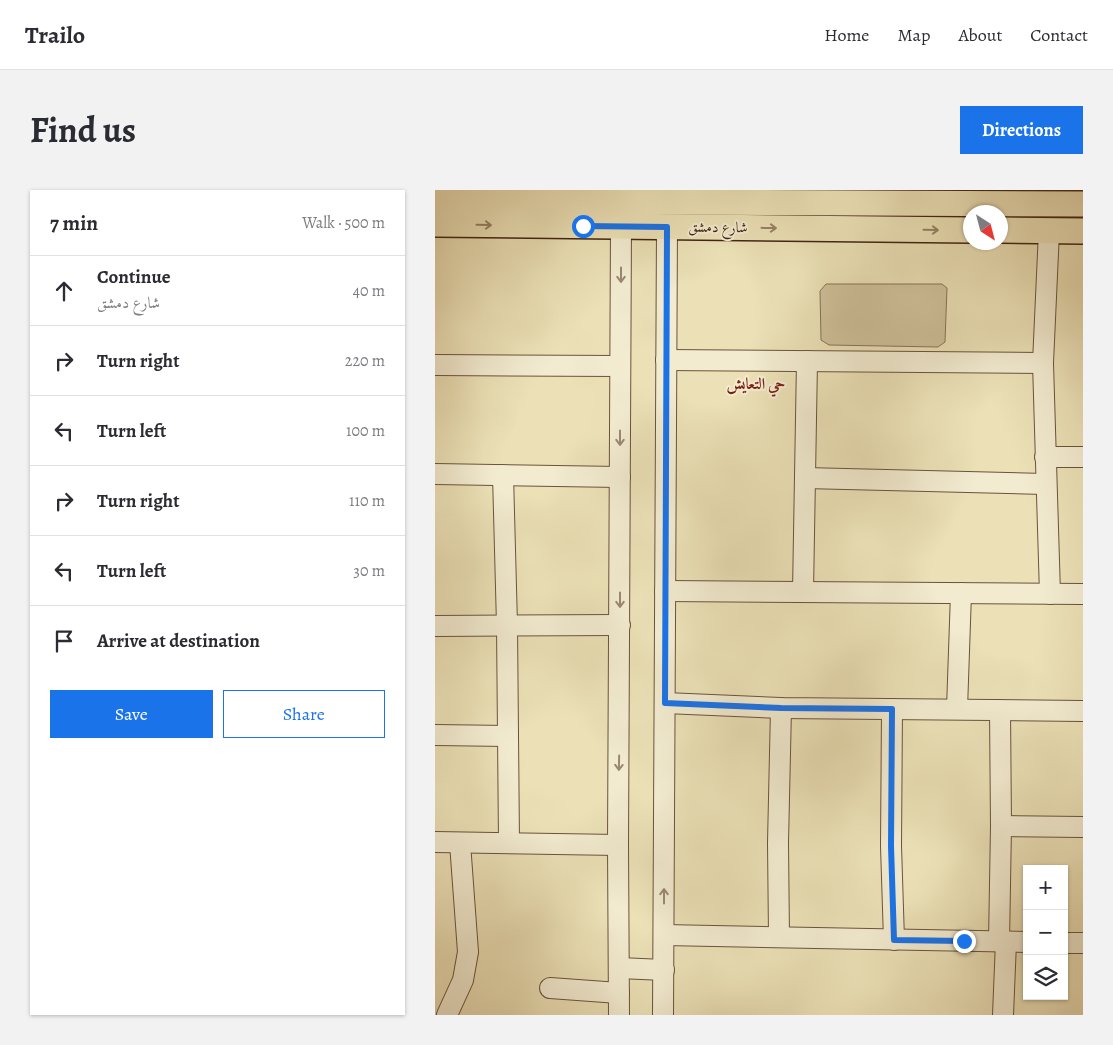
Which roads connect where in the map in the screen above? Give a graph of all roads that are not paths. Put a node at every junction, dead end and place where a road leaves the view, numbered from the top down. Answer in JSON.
{"nodes":[{"id":1,"x":475,"y":196,"type":"edge"},
{"id":2,"x":697,"y":196,"type":"edge"},
{"id":3,"x":929,"y":197,"type":"edge"},
{"id":4,"x":435,"y":201,"type":"edge"},
{"id":5,"x":827,"y":203,"type":"junction"},
{"id":6,"x":1083,"y":204,"type":"edge"},
{"id":7,"x":435,"y":224,"type":"edge"},
{"id":8,"x":621,"y":226,"type":"junction"},
{"id":9,"x":667,"y":227,"type":"junction"},
{"id":10,"x":827,"y":228,"type":"junction"},
{"id":11,"x":963,"y":230,"type":"edge"},
{"id":12,"x":1008,"y":230,"type":"edge"},
{"id":13,"x":1049,"y":231,"type":"junction"},
{"id":14,"x":1083,"y":231,"type":"edge"},
{"id":15,"x":666,"y":360,"type":"junction"},
{"id":16,"x":807,"y":361,"type":"junction"},
{"id":17,"x":1043,"y":363,"type":"junction"},
{"id":18,"x":435,"y":366,"type":"edge"},
{"id":19,"x":620,"y":366,"type":"junction"},
{"id":20,"x":1083,"y":457,"type":"edge"},
{"id":21,"x":1045,"y":458,"type":"junction"},
{"id":22,"x":435,"y":474,"type":"edge"},
{"id":23,"x":503,"y":475,"type":"junction"},
{"id":24,"x":620,"y":477,"type":"junction"},
{"id":25,"x":805,"y":478,"type":"junction"},
{"id":26,"x":1045,"y":484,"type":"junction"},
{"id":27,"x":665,"y":591,"type":"junction"},
{"id":28,"x":803,"y":592,"type":"junction"},
{"id":29,"x":961,"y":593,"type":"junction"},
{"id":30,"x":1050,"y":594,"type":"junction"},
{"id":31,"x":1083,"y":594,"type":"edge"},
{"id":32,"x":620,"y":624,"type":"junction"},
{"id":33,"x":507,"y":625,"type":"junction"},
{"id":34,"x":435,"y":626,"type":"edge"},
{"id":35,"x":665,"y":703,"type":"junction"},
{"id":36,"x":781,"y":708,"type":"junction"},
{"id":37,"x":892,"y":709,"type":"junction"},
{"id":38,"x":957,"y":710,"type":"junction"},
{"id":39,"x":1000,"y":710,"type":"junction"},
{"id":40,"x":1083,"y":711,"type":"edge"},
{"id":41,"x":435,"y":735,"type":"edge"},
{"id":42,"x":508,"y":736,"type":"junction"},
{"id":43,"x":1001,"y":826,"type":"junction"},
{"id":44,"x":1083,"y":827,"type":"edge"},
{"id":45,"x":435,"y":842,"type":"edge"},
{"id":46,"x":460,"y":842,"type":"junction"},
{"id":47,"x":509,"y":843,"type":"junction"},
{"id":48,"x":618,"y":845,"type":"junction"},
{"id":49,"x":663,"y":935,"type":"junction"},
{"id":50,"x":779,"y":937,"type":"junction"},
{"id":51,"x":894,"y":940,"type":"junction"},
{"id":52,"x":1003,"y":942,"type":"junction"},
{"id":53,"x":1023,"y":942,"type":"edge"},
{"id":54,"x":1068,"y":942,"type":"edge"},
{"id":55,"x":1083,"y":943,"type":"edge"},
{"id":56,"x":619,"y":968,"type":"junction"},
{"id":57,"x":663,"y":970,"type":"junction"},
{"id":58,"x":550,"y":988,"type":"dead end"},
{"id":59,"x":619,"y":993,"type":"junction"},
{"id":60,"x":447,"y":1015,"type":"edge"},
{"id":61,"x":619,"y":1015,"type":"edge"},
{"id":62,"x":663,"y":1015,"type":"edge"},
{"id":63,"x":1003,"y":1015,"type":"edge"}],
"edges":[{"from":1,"to":2,"type":"main road","name":"شارع دمشق"},
{"from":1,"to":4,"type":"main road","name":"شارع دمشق"},
{"from":2,"to":5,"type":"main road","name":"شارع دمشق"},
{"from":3,"to":5,"type":"main road","name":"شارع دمشق"},
{"from":3,"to":6,"type":"main road","name":"شارع دمشق"},
{"from":5,"to":10,"type":"main road"},
{"from":7,"to":8,"type":"main road","name":"شارع دمشق","one_way":true},
{"from":8,"to":9,"type":"main road","name":"شارع دمشق"},
{"from":8,"to":19,"type":"street","one_way":true},
{"from":9,"to":10,"type":"main road","name":"شارع دمشق","one_way":true},
{"from":9,"to":15,"type":"street"},
{"from":10,"to":11,"type":"main road","name":"شارع دمشق","one_way":true},
{"from":12,"to":13,"type":"main road"},
{"from":13,"to":14,"type":"main road"},
{"from":13,"to":17,"type":"street"},
{"from":15,"to":16,"type":"street"},
{"from":15,"to":27,"type":"street"},
{"from":16,"to":17,"type":"street"},
{"from":16,"to":25,"type":"street"},
{"from":17,"to":21,"type":"street"},
{"from":18,"to":19,"type":"street"},
{"from":19,"to":24,"type":"street","one_way":true},
{"from":20,"to":21,"type":"street"},
{"from":21,"to":26,"type":"street"},
{"from":22,"to":23,"type":"street"},
{"from":23,"to":24,"type":"street"},
{"from":23,"to":33,"type":"street"},
{"from":24,"to":32,"type":"street","one_way":true},
{"from":25,"to":26,"type":"street"},
{"from":25,"to":28,"type":"street"},
{"from":26,"to":30,"type":"street"},
{"from":27,"to":28,"type":"street"},
{"from":27,"to":35,"type":"street"},
{"from":28,"to":29,"type":"street"},
{"from":29,"to":30,"type":"street"},
{"from":29,"to":38,"type":"street"},
{"from":30,"to":31,"type":"street"},
{"from":32,"to":33,"type":"street"},
{"from":32,"to":48,"type":"street","one_way":true},
{"from":33,"to":34,"type":"street"},
{"from":33,"to":42,"type":"street"},
{"from":35,"to":36,"type":"street"},
{"from":49,"to":35,"type":"street","one_way":true},
{"from":36,"to":37,"type":"street"},
{"from":36,"to":50,"type":"street"},
{"from":37,"to":38,"type":"street"},
{"from":37,"to":51,"type":"street"},
{"from":38,"to":39,"type":"street"},
{"from":39,"to":40,"type":"street"},
{"from":39,"to":43,"type":"street"},
{"from":41,"to":42,"type":"street"},
{"from":42,"to":47,"type":"street"},
{"from":43,"to":44,"type":"street"},
{"from":43,"to":52,"type":"street"},
{"from":45,"to":46,"type":"street"},
{"from":46,"to":47,"type":"street"},
{"from":46,"to":60,"type":"street"},
{"from":47,"to":48,"type":"street"},
{"from":48,"to":56,"type":"street"},
{"from":49,"to":50,"type":"street"},
{"from":49,"to":57,"type":"street"},
{"from":50,"to":51,"type":"street"},
{"from":51,"to":52,"type":"street"},
{"from":52,"to":53,"type":"street"},
{"from":52,"to":63,"type":"street"},
{"from":54,"to":55,"type":"street"},
{"from":56,"to":57,"type":"street"},
{"from":56,"to":59,"type":"street"},
{"from":57,"to":62,"type":"street"},
{"from":58,"to":59,"type":"street"},
{"from":59,"to":61,"type":"street"}]}
